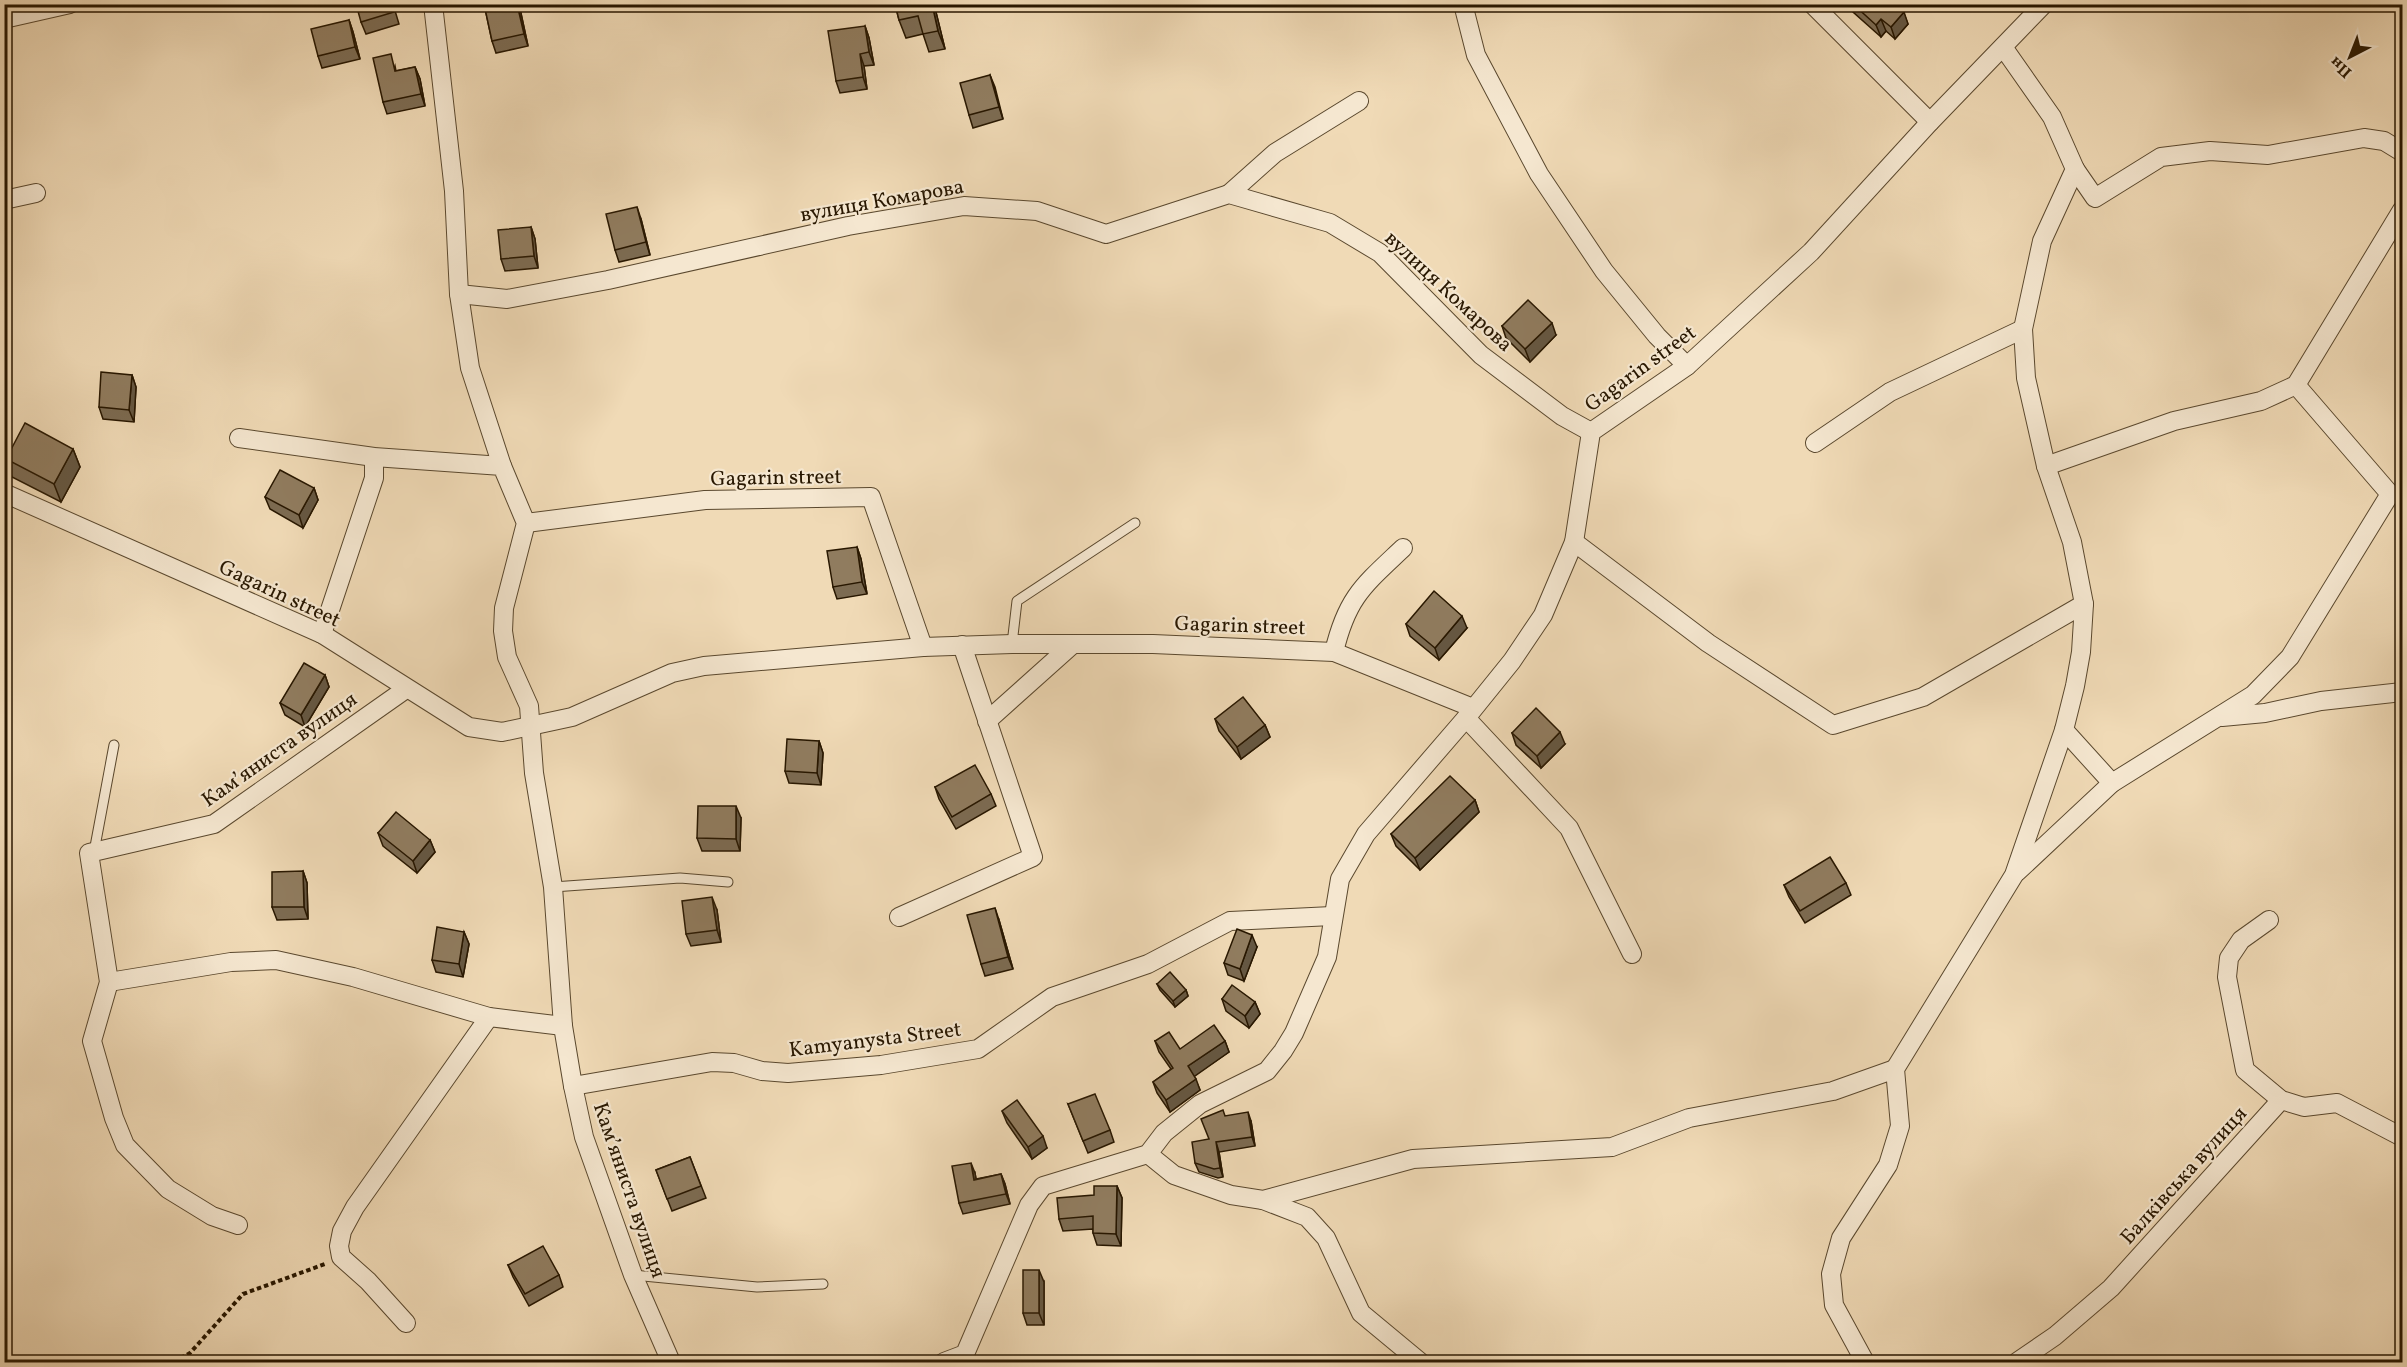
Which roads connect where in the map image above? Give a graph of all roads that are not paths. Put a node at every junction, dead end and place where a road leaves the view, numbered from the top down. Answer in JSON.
{"nodes":[{"id":1,"x":70,"y":4,"type":"edge"},
{"id":2,"x":433,"y":4,"type":"edge"},
{"id":3,"x":1463,"y":4,"type":"edge"},
{"id":4,"x":1812,"y":4,"type":"edge"},
{"id":5,"x":2044,"y":4,"type":"edge"},
{"id":6,"x":4,"y":19,"type":"edge"},
{"id":7,"x":2003,"y":47,"type":"junction"},
{"id":8,"x":1359,"y":101,"type":"dead end"},
{"id":9,"x":1930,"y":122,"type":"junction"},
{"id":10,"x":2403,"y":152,"type":"edge"},
{"id":11,"x":2075,"y":169,"type":"junction"},
{"id":12,"x":36,"y":193,"type":"dead end"},
{"id":13,"x":1229,"y":194,"type":"junction"},
{"id":14,"x":4,"y":200,"type":"edge"},
{"id":15,"x":2403,"y":210,"type":"edge"},
{"id":16,"x":459,"y":294,"type":"junction"},
{"id":17,"x":2023,"y":329,"type":"junction"},
{"id":18,"x":1687,"y":366,"type":"junction"},
{"id":19,"x":2296,"y":385,"type":"junction"},
{"id":20,"x":1591,"y":432,"type":"junction"},
{"id":21,"x":239,"y":438,"type":"dead end"},
{"id":22,"x":1815,"y":443,"type":"dead end"},
{"id":23,"x":374,"y":457,"type":"junction"},
{"id":24,"x":502,"y":466,"type":"junction"},
{"id":25,"x":2046,"y":466,"type":"junction"},
{"id":26,"x":4,"y":493,"type":"edge"},
{"id":27,"x":2396,"y":501,"type":"edge"},
{"id":28,"x":525,"y":523,"type":"junction"},
{"id":29,"x":1135,"y":523,"type":"dead end"},
{"id":30,"x":1574,"y":542,"type":"junction"},
{"id":31,"x":1403,"y":548,"type":"dead end"},
{"id":32,"x":2084,"y":604,"type":"junction"},
{"id":33,"x":322,"y":634,"type":"junction"},
{"id":34,"x":1012,"y":644,"type":"junction"},
{"id":35,"x":1073,"y":644,"type":"junction"},
{"id":36,"x":962,"y":645,"type":"junction"},
{"id":37,"x":923,"y":647,"type":"junction"},
{"id":38,"x":1334,"y":652,"type":"junction"},
{"id":39,"x":406,"y":689,"type":"junction"},
{"id":40,"x":2403,"y":692,"type":"edge"},
{"id":41,"x":1469,"y":713,"type":"junction"},
{"id":42,"x":2220,"y":717,"type":"junction"},
{"id":43,"x":987,"y":721,"type":"junction"},
{"id":44,"x":531,"y":727,"type":"junction"},
{"id":45,"x":2064,"y":730,"type":"junction"},
{"id":46,"x":114,"y":745,"type":"dead end"},
{"id":47,"x":2112,"y":783,"type":"junction"},
{"id":48,"x":94,"y":852,"type":"junction"},
{"id":49,"x":2014,"y":875,"type":"junction"},
{"id":50,"x":728,"y":882,"type":"dead end"},
{"id":51,"x":553,"y":887,"type":"junction"},
{"id":52,"x":1332,"y":916,"type":"junction"},
{"id":53,"x":899,"y":917,"type":"dead end"},
{"id":54,"x":2269,"y":920,"type":"dead end"},
{"id":55,"x":1632,"y":954,"type":"dead end"},
{"id":56,"x":109,"y":982,"type":"junction"},
{"id":57,"x":489,"y":1017,"type":"junction"},
{"id":58,"x":563,"y":1026,"type":"junction"},
{"id":59,"x":1895,"y":1069,"type":"junction"},
{"id":60,"x":573,"y":1086,"type":"junction"},
{"id":61,"x":2281,"y":1100,"type":"junction"},
{"id":62,"x":2403,"y":1137,"type":"edge"},
{"id":63,"x":1148,"y":1154,"type":"junction"},
{"id":64,"x":1263,"y":1200,"type":"junction"},
{"id":65,"x":238,"y":1225,"type":"dead end"},
{"id":66,"x":633,"y":1275,"type":"junction"},
{"id":67,"x":823,"y":1284,"type":"dead end"},
{"id":68,"x":406,"y":1323,"type":"dead end"},
{"id":69,"x":968,"y":1358,"type":"edge"},
{"id":70,"x":671,"y":1362,"type":"edge"},
{"id":71,"x":944,"y":1362,"type":"edge"},
{"id":72,"x":1420,"y":1362,"type":"edge"},
{"id":73,"x":1864,"y":1362,"type":"edge"},
{"id":74,"x":2017,"y":1362,"type":"edge"}],
"edges":[{"from":1,"to":6,"type":"street"},
{"from":2,"to":16,"type":"street"},
{"from":3,"to":18,"type":"street"},
{"from":4,"to":9,"type":"street"},
{"from":5,"to":7,"type":"street","name":"Gagarin street"},
{"from":7,"to":9,"type":"street","name":"Gagarin street"},
{"from":7,"to":11,"type":"street"},
{"from":8,"to":13,"type":"street"},
{"from":9,"to":18,"type":"street","name":"Gagarin street"},
{"from":10,"to":11,"type":"street"},
{"from":11,"to":17,"type":"street"},
{"from":12,"to":14,"type":"street"},
{"from":13,"to":16,"type":"street","name":"вулиця Комарова"},
{"from":13,"to":20,"type":"street","name":"вулиця Комарова"},
{"from":15,"to":19,"type":"street"},
{"from":16,"to":24,"type":"street"},
{"from":17,"to":22,"type":"street"},
{"from":17,"to":25,"type":"street"},
{"from":18,"to":20,"type":"street","name":"Gagarin street"},
{"from":19,"to":25,"type":"street"},
{"from":19,"to":27,"type":"street"},
{"from":20,"to":30,"type":"street","name":"Gagarin street"},
{"from":21,"to":23,"type":"street"},
{"from":23,"to":24,"type":"street"},
{"from":23,"to":33,"type":"street"},
{"from":24,"to":28,"type":"street"},
{"from":25,"to":32,"type":"street"},
{"from":26,"to":33,"type":"street","name":"Gagarin street"},
{"from":27,"to":42,"type":"street"},
{"from":28,"to":37,"type":"street","name":"Gagarin street"},
{"from":28,"to":44,"type":"street"},
{"from":29,"to":34,"type":"lane"},
{"from":30,"to":32,"type":"street"},
{"from":30,"to":41,"type":"street","name":"Gagarin street"},
{"from":31,"to":38,"type":"street"},
{"from":32,"to":45,"type":"street"},
{"from":33,"to":39,"type":"street","name":"Gagarin street"},
{"from":34,"to":35,"type":"street","name":"Gagarin street"},
{"from":34,"to":36,"type":"street","name":"Gagarin street"},
{"from":35,"to":38,"type":"street","name":"Gagarin street"},
{"from":35,"to":43,"type":"street"},
{"from":36,"to":37,"type":"street","name":"Gagarin street"},
{"from":36,"to":43,"type":"street"},
{"from":37,"to":44,"type":"street","name":"Gagarin street"},
{"from":38,"to":41,"type":"street","name":"Gagarin street"},
{"from":39,"to":44,"type":"street","name":"Gagarin street"},
{"from":39,"to":48,"type":"street","name":"Камʼяниста вулиця"},
{"from":40,"to":42,"type":"street"},
{"from":41,"to":52,"type":"street"},
{"from":41,"to":55,"type":"street"},
{"from":42,"to":47,"type":"street"},
{"from":43,"to":53,"type":"street"},
{"from":44,"to":51,"type":"street"},
{"from":45,"to":47,"type":"street"},
{"from":45,"to":49,"type":"street"},
{"from":46,"to":48,"type":"lane"},
{"from":47,"to":49,"type":"street"},
{"from":48,"to":56,"type":"street"},
{"from":49,"to":59,"type":"street"},
{"from":50,"to":51,"type":"lane"},
{"from":51,"to":58,"type":"street","name":"Камʼяниста вулиця"},
{"from":52,"to":60,"type":"street","name":"Kamyanysta Street"},
{"from":52,"to":63,"type":"street"},
{"from":54,"to":61,"type":"street"},
{"from":56,"to":57,"type":"street"},
{"from":56,"to":65,"type":"street"},
{"from":57,"to":58,"type":"street"},
{"from":57,"to":68,"type":"street"},
{"from":58,"to":60,"type":"street","name":"Камʼяниста вулиця"},
{"from":59,"to":64,"type":"street"},
{"from":59,"to":73,"type":"street"},
{"from":60,"to":66,"type":"street","name":"Камʼяниста вулиця"},
{"from":61,"to":62,"type":"street"},
{"from":61,"to":74,"type":"street","name":"Балківська вулиця"},
{"from":63,"to":64,"type":"street"},
{"from":63,"to":69,"type":"street"},
{"from":64,"to":72,"type":"street"},
{"from":66,"to":67,"type":"lane"},
{"from":66,"to":70,"type":"street","name":"Камʼяниста вулиця"},
{"from":69,"to":71,"type":"street"}]}
